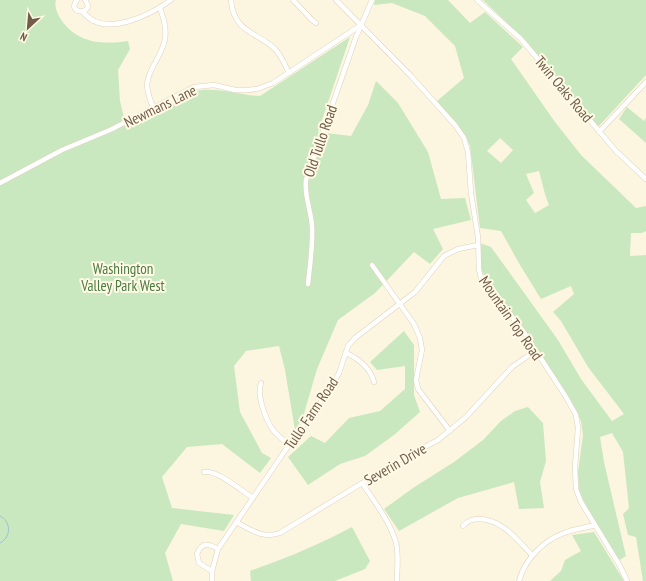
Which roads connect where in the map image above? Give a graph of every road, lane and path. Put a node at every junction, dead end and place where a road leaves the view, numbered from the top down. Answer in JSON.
{"nodes":[{"id":1,"x":77,"y":0,"type":"edge"},
{"id":2,"x":86,"y":0,"type":"edge"},
{"id":3,"x":171,"y":0,"type":"edge"},
{"id":4,"x":231,"y":0,"type":"edge"},
{"id":5,"x":293,"y":0,"type":"edge"},
{"id":6,"x":336,"y":0,"type":"edge"},
{"id":7,"x":372,"y":0,"type":"edge"},
{"id":8,"x":477,"y":0,"type":"edge"},
{"id":9,"x":160,"y":8,"type":"junction"},
{"id":10,"x":83,"y":12,"type":"junction"},
{"id":11,"x":316,"y":23,"type":"dead end"},
{"id":12,"x":361,"y":24,"type":"junction"},
{"id":13,"x":289,"y":73,"type":"junction"},
{"id":14,"x":646,"y":82,"type":"edge"},
{"id":15,"x":153,"y":108,"type":"junction"},
{"id":16,"x":599,"y":132,"type":"junction"},
{"id":17,"x":646,"y":179,"type":"edge"},
{"id":18,"x":0,"y":183,"type":"edge"},
{"id":19,"x":478,"y":245,"type":"junction"},
{"id":20,"x":372,"y":265,"type":"dead end"},
{"id":21,"x":308,"y":284,"type":"dead end"},
{"id":22,"x":399,"y":304,"type":"junction"},
{"id":23,"x":535,"y":351,"type":"junction"},
{"id":24,"x":346,"y":353,"type":"junction"},
{"id":25,"x":374,"y":382,"type":"dead end"},
{"id":26,"x":261,"y":383,"type":"dead end"},
{"id":27,"x":450,"y":431,"type":"junction"},
{"id":28,"x":289,"y":445,"type":"junction"},
{"id":29,"x":204,"y":472,"type":"dead end"},
{"id":30,"x":362,"y":483,"type":"junction"},
{"id":31,"x":253,"y":498,"type":"junction"},
{"id":32,"x":236,"y":522,"type":"junction"},
{"id":33,"x":595,"y":525,"type":"junction"},
{"id":34,"x":464,"y":526,"type":"dead end"},
{"id":35,"x":218,"y":549,"type":"junction"},
{"id":36,"x":532,"y":556,"type":"junction"},
{"id":37,"x":212,"y":571,"type":"junction"},
{"id":38,"x":212,"y":581,"type":"edge"},
{"id":39,"x":397,"y":581,"type":"edge"},
{"id":40,"x":519,"y":581,"type":"edge"},
{"id":41,"x":626,"y":581,"type":"edge"}],
"edges":[{"from":1,"to":10,"type":"street"},
{"from":2,"to":10,"type":"street"},
{"from":3,"to":9,"type":"street"},
{"from":4,"to":13,"type":"street"},
{"from":5,"to":11,"type":"street"},
{"from":6,"to":12,"type":"street","name":"Mountain Top Road"},
{"from":7,"to":12,"type":"street","name":"Old Tullo Road"},
{"from":8,"to":16,"type":"street","name":"Twin Oaks Road"},
{"from":9,"to":10,"type":"street"},
{"from":9,"to":15,"type":"street"},
{"from":12,"to":13,"type":"street","name":"Newmans Lane"},
{"from":12,"to":19,"type":"street","name":"Mountain Top Road"},
{"from":12,"to":21,"type":"street","name":"Old Tullo Road"},
{"from":13,"to":15,"type":"street","name":"Newmans Lane"},
{"from":14,"to":16,"type":"street","name":"Twin Oaks Road"},
{"from":15,"to":18,"type":"street","name":"Newmans Lane"},
{"from":16,"to":17,"type":"street"},
{"from":19,"to":22,"type":"street","name":"Tullo Farm Road"},
{"from":19,"to":23,"type":"street","name":"Mountain Top Road"},
{"from":20,"to":22,"type":"street"},
{"from":22,"to":24,"type":"street","name":"Tullo Farm Road"},
{"from":22,"to":27,"type":"street"},
{"from":23,"to":27,"type":"street","name":"Severin Drive"},
{"from":23,"to":33,"type":"street","name":"Mountain Top Road"},
{"from":24,"to":25,"type":"street"},
{"from":24,"to":28,"type":"street","name":"Tullo Farm Road"},
{"from":26,"to":28,"type":"street"},
{"from":27,"to":30,"type":"street","name":"Severin Drive"},
{"from":28,"to":31,"type":"street","name":"Tullo Farm Road"},
{"from":29,"to":31,"type":"street"},
{"from":30,"to":32,"type":"street","name":"Severin Drive"},
{"from":30,"to":39,"type":"street"},
{"from":31,"to":32,"type":"street","name":"Tullo Farm Road"},
{"from":32,"to":35,"type":"street","name":"Tullo Farm Road"},
{"from":33,"to":36,"type":"street"},
{"from":33,"to":41,"type":"street","name":"Mountain Top Road"},
{"from":34,"to":36,"type":"street"},
{"from":35,"to":37,"type":"street","name":"Tullo Farm Road"},
{"from":35,"to":37,"type":"street"},
{"from":36,"to":40,"type":"street"},
{"from":37,"to":38,"type":"street","name":"Tullo Farm Road"}]}
